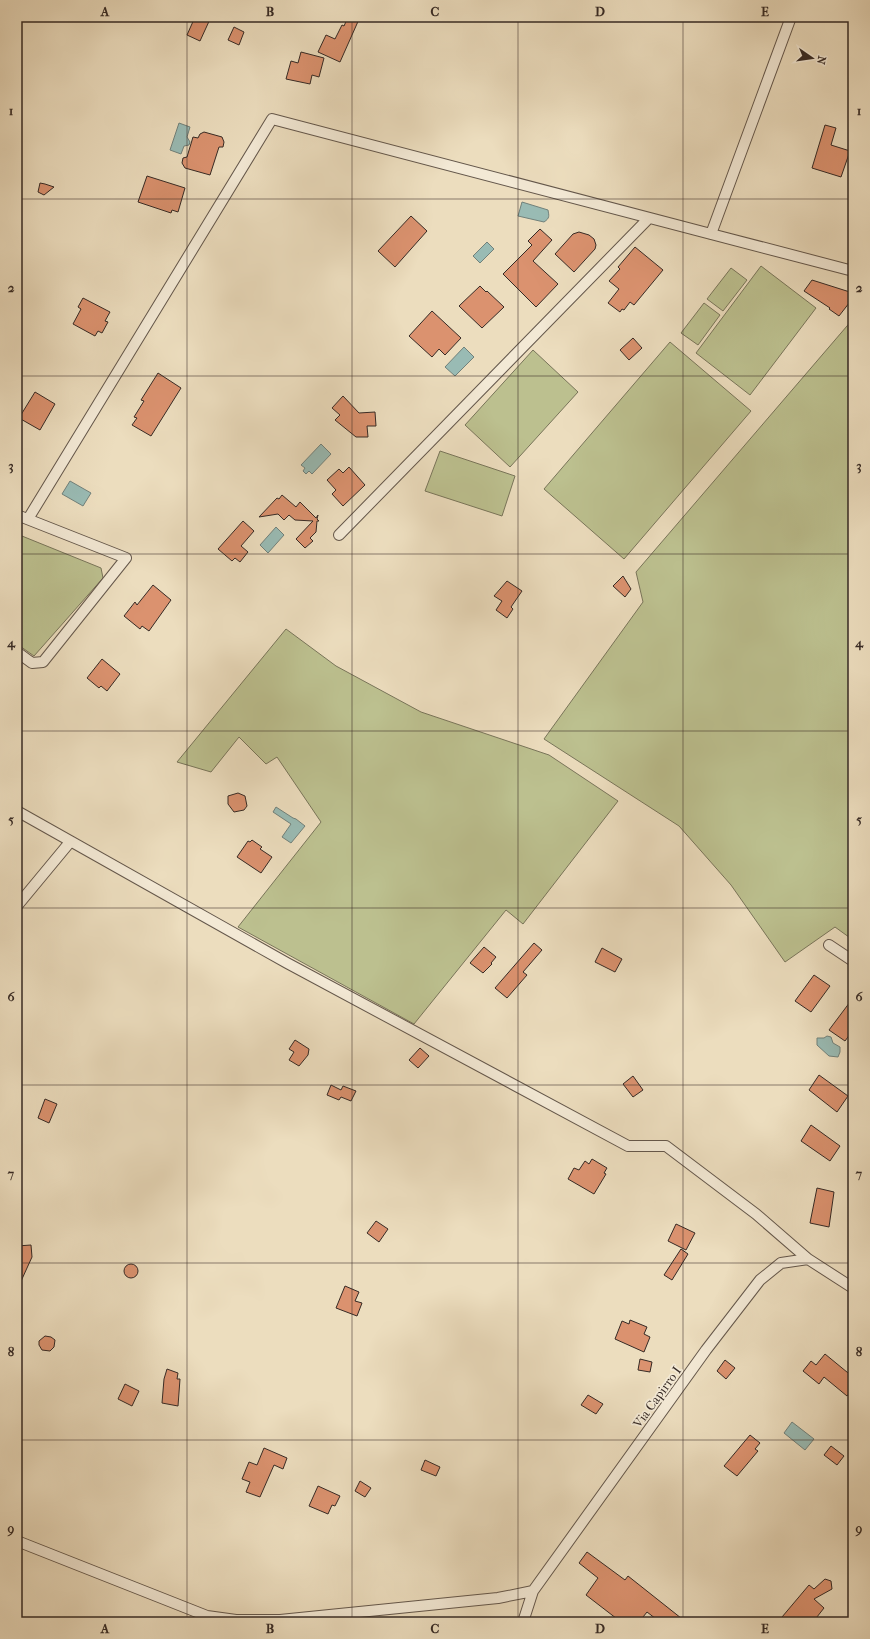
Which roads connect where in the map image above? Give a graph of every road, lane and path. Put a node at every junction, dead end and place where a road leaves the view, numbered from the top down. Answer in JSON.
{"nodes":[{"id":1,"x":791,"y":17,"type":"edge"},
{"id":2,"x":649,"y":218,"type":"junction"},
{"id":3,"x":711,"y":234,"type":"junction"},
{"id":4,"x":853,"y":271,"type":"edge"},
{"id":5,"x":17,"y":515,"type":"edge"},
{"id":6,"x":28,"y":519,"type":"junction"},
{"id":7,"x":339,"y":535,"type":"dead end"},
{"id":8,"x":17,"y":652,"type":"edge"},
{"id":9,"x":17,"y":811,"type":"edge"},
{"id":10,"x":70,"y":842,"type":"junction"},
{"id":11,"x":17,"y":906,"type":"edge"},
{"id":12,"x":828,"y":945,"type":"dead end"},
{"id":13,"x":853,"y":961,"type":"edge"},
{"id":14,"x":808,"y":1259,"type":"junction"},
{"id":15,"x":853,"y":1288,"type":"edge"},
{"id":16,"x":17,"y":1541,"type":"edge"},
{"id":17,"x":533,"y":1591,"type":"junction"},
{"id":18,"x":523,"y":1622,"type":"edge"}],
"edges":[{"from":1,"to":3,"type":"street"},
{"from":2,"to":3,"type":"street"},
{"from":2,"to":6,"type":"street"},
{"from":2,"to":7,"type":"street"},
{"from":3,"to":4,"type":"street"},
{"from":5,"to":6,"type":"street"},
{"from":6,"to":8,"type":"street"},
{"from":9,"to":10,"type":"street"},
{"from":10,"to":11,"type":"street"},
{"from":10,"to":14,"type":"street"},
{"from":12,"to":13,"type":"street"},
{"from":14,"to":15,"type":"street"},
{"from":14,"to":17,"type":"street","name":"Via Capirro I"},
{"from":16,"to":17,"type":"street"},
{"from":17,"to":18,"type":"street","name":"Via Capirro I"}]}
